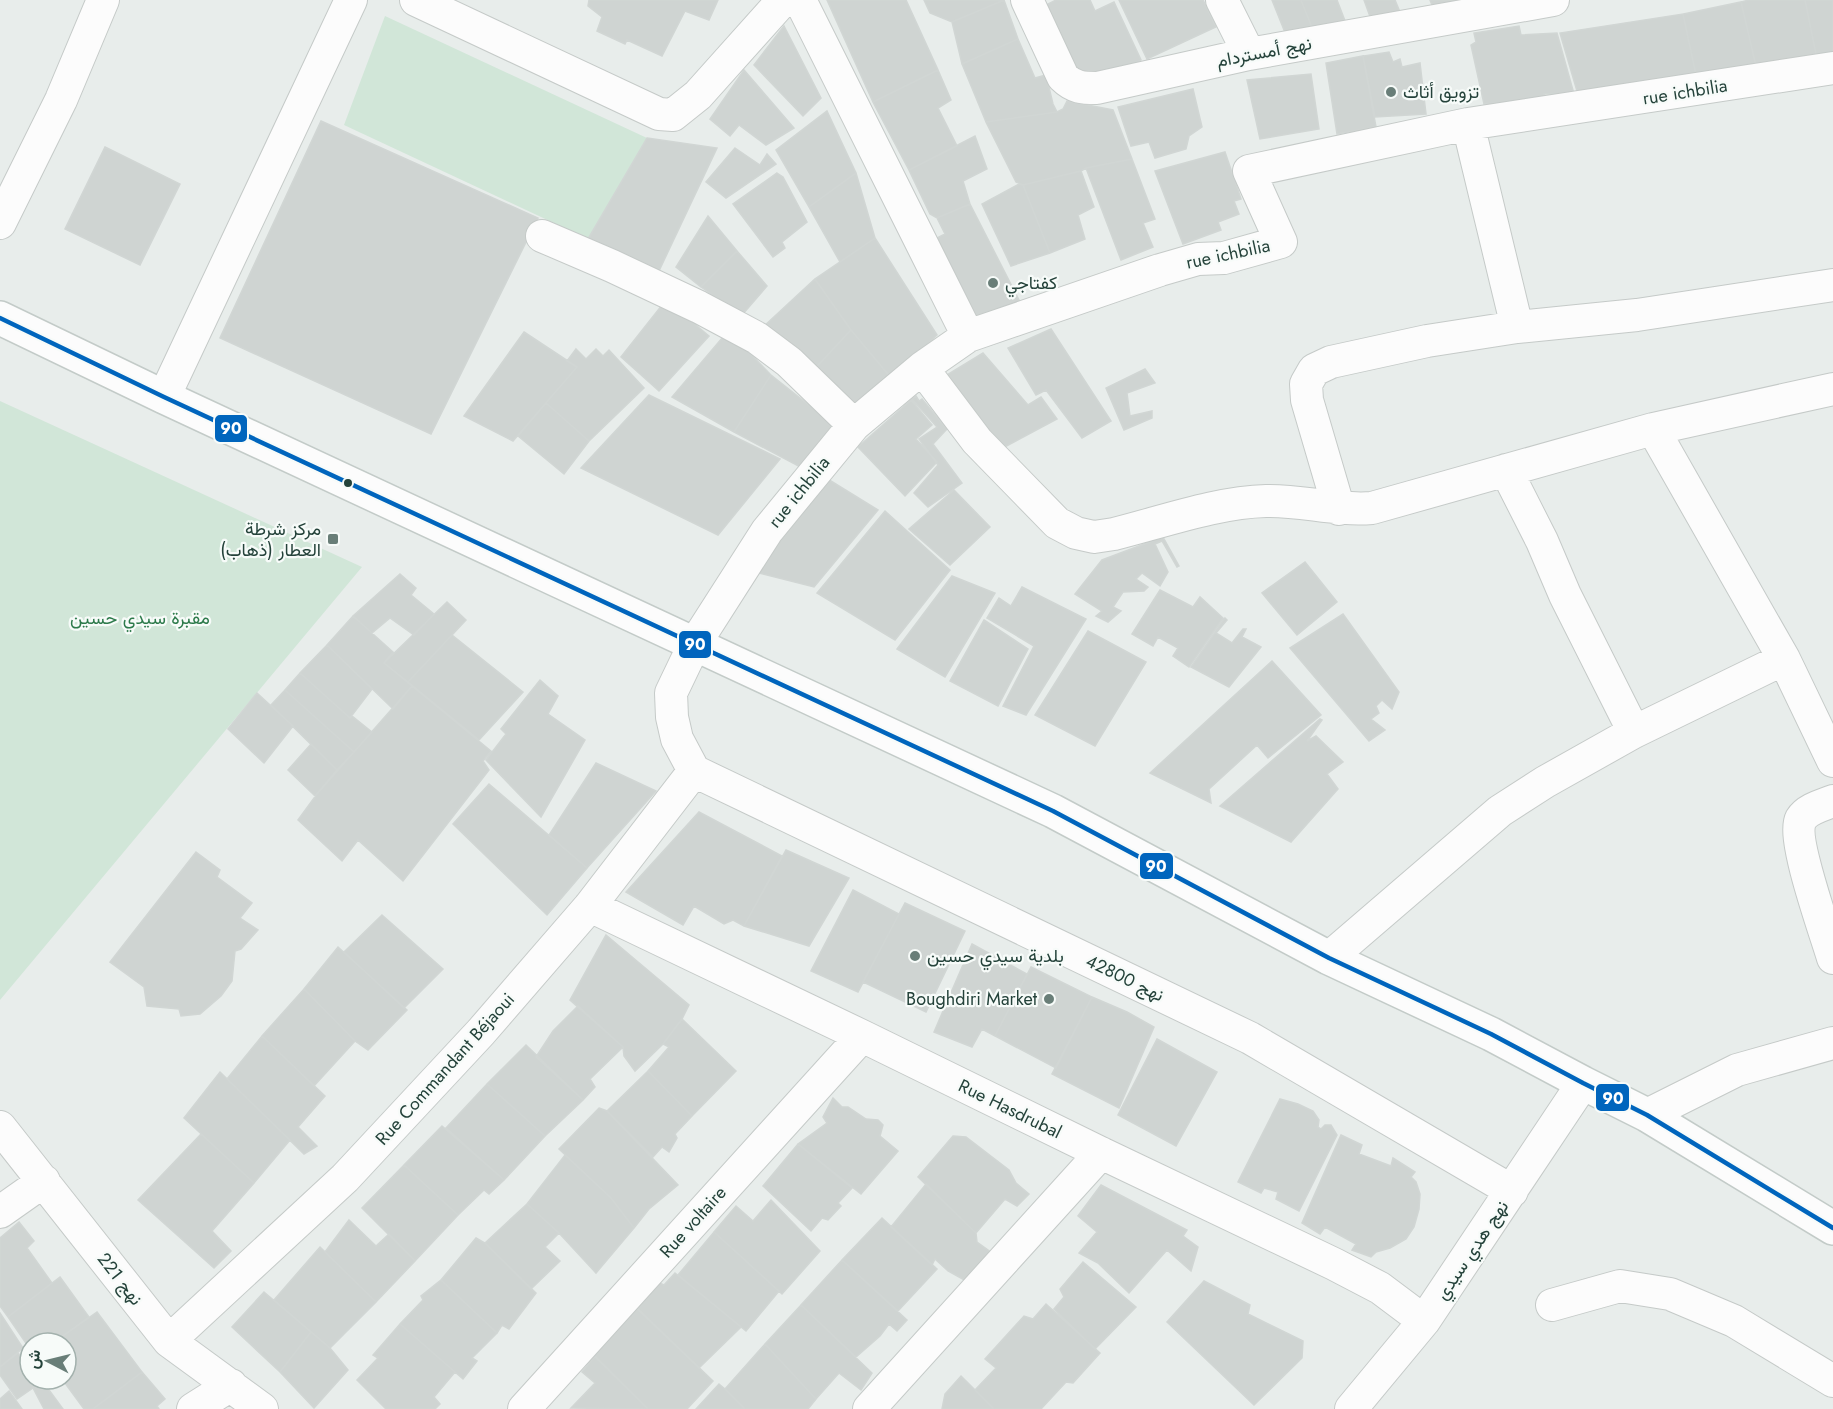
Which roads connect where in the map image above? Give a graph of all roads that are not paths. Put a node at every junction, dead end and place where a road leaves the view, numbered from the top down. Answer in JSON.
{"nodes":[{"id":1,"x":104,"y":0,"type":"edge"},
{"id":2,"x":351,"y":0,"type":"edge"},
{"id":3,"x":416,"y":0,"type":"edge"},
{"id":4,"x":783,"y":0,"type":"edge"},
{"id":5,"x":800,"y":0,"type":"edge"},
{"id":6,"x":1027,"y":0,"type":"edge"},
{"id":7,"x":1222,"y":0,"type":"edge"},
{"id":8,"x":1553,"y":0,"type":"edge"},
{"id":9,"x":1415,"y":12,"type":"edge"},
{"id":10,"x":1249,"y":54,"type":"junction"},
{"id":11,"x":1833,"y":68,"type":"edge"},
{"id":12,"x":1468,"y":124,"type":"junction"},
{"id":13,"x":0,"y":223,"type":"edge"},
{"id":14,"x":542,"y":236,"type":"dead end"},
{"id":15,"x":1833,"y":285,"type":"edge"},
{"id":16,"x":0,"y":318,"type":"edge"},
{"id":17,"x":1517,"y":327,"type":"junction"},
{"id":18,"x":968,"y":336,"type":"junction"},
{"id":19,"x":922,"y":368,"type":"junction"},
{"id":20,"x":1833,"y":390,"type":"edge"},
{"id":21,"x":164,"y":398,"type":"junction"},
{"id":22,"x":854,"y":425,"type":"junction"},
{"id":23,"x":1653,"y":429,"type":"junction"},
{"id":24,"x":1506,"y":470,"type":"junction"},
{"id":25,"x":1339,"y":509,"type":"junction"},
{"id":26,"x":693,"y":645,"type":"junction"},
{"id":27,"x":1784,"y":659,"type":"junction"},
{"id":28,"x":1634,"y":732,"type":"junction"},
{"id":29,"x":1833,"y":761,"type":"edge"},
{"id":30,"x":694,"y":771,"type":"junction"},
{"id":31,"x":1833,"y":801,"type":"edge"},
{"id":32,"x":590,"y":906,"type":"junction"},
{"id":33,"x":1329,"y":958,"type":"junction"},
{"id":34,"x":1833,"y":958,"type":"edge"},
{"id":35,"x":862,"y":1036,"type":"junction"},
{"id":36,"x":1833,"y":1043,"type":"edge"},
{"id":37,"x":1583,"y":1083,"type":"junction"},
{"id":38,"x":1647,"y":1115,"type":"junction"},
{"id":39,"x":0,"y":1126,"type":"edge"},
{"id":40,"x":1101,"y":1154,"type":"junction"},
{"id":41,"x":44,"y":1182,"type":"junction"},
{"id":42,"x":1512,"y":1191,"type":"junction"},
{"id":43,"x":0,"y":1212,"type":"edge"},
{"id":44,"x":1833,"y":1228,"type":"edge"},
{"id":45,"x":1552,"y":1305,"type":"dead end"},
{"id":46,"x":1424,"y":1321,"type":"junction"},
{"id":47,"x":169,"y":1341,"type":"junction"},
{"id":48,"x":1833,"y":1381,"type":"edge"},
{"id":49,"x":231,"y":1385,"type":"junction"},
{"id":50,"x":194,"y":1409,"type":"edge"},
{"id":51,"x":262,"y":1409,"type":"edge"},
{"id":52,"x":524,"y":1409,"type":"edge"},
{"id":53,"x":869,"y":1409,"type":"edge"},
{"id":54,"x":1351,"y":1409,"type":"edge"}],
"edges":[{"from":1,"to":13,"type":"street"},
{"from":2,"to":21,"type":"street"},
{"from":3,"to":4,"type":"street"},
{"from":5,"to":18,"type":"street"},
{"from":6,"to":10,"type":"street","name":"نهج أمستردام"},
{"from":7,"to":10,"type":"street"},
{"from":8,"to":9,"type":"street","name":"نهج أمستردام"},
{"from":9,"to":10,"type":"street","name":"نهج أمستردام"},
{"from":11,"to":12,"type":"street","name":"rue ichbilia"},
{"from":12,"to":17,"type":"street"},
{"from":12,"to":18,"type":"street","name":"rue ichbilia"},
{"from":14,"to":22,"type":"street"},
{"from":15,"to":17,"type":"street"},
{"from":16,"to":21,"type":"main road"},
{"from":17,"to":25,"type":"street"},
{"from":18,"to":19,"type":"street","name":"rue ichbilia"},
{"from":19,"to":22,"type":"street","name":"rue ichbilia"},
{"from":19,"to":25,"type":"street"},
{"from":20,"to":23,"type":"street"},
{"from":21,"to":26,"type":"main road"},
{"from":22,"to":26,"type":"street","name":"rue ichbilia"},
{"from":23,"to":24,"type":"street"},
{"from":23,"to":27,"type":"street"},
{"from":24,"to":25,"type":"street"},
{"from":24,"to":28,"type":"street"},
{"from":26,"to":30,"type":"street","name":"rue ichbilia"},
{"from":26,"to":33,"type":"main road"},
{"from":27,"to":28,"type":"street"},
{"from":27,"to":29,"type":"street"},
{"from":28,"to":33,"type":"street"},
{"from":30,"to":32,"type":"street","name":"Rue Commandant Béjaoui"},
{"from":30,"to":42,"type":"street","name":"نهج 42800"},
{"from":31,"to":34,"type":"street"},
{"from":32,"to":35,"type":"street","name":"Rue Hasdrubal"},
{"from":32,"to":47,"type":"street","name":"Rue Commandant Béjaoui"},
{"from":33,"to":37,"type":"main road"},
{"from":35,"to":40,"type":"street","name":"Rue Hasdrubal"},
{"from":35,"to":52,"type":"street","name":"Rue voltaire"},
{"from":36,"to":38,"type":"street"},
{"from":37,"to":38,"type":"main road"},
{"from":37,"to":42,"type":"street","name":"نهج هدي سيدي"},
{"from":38,"to":44,"type":"main road"},
{"from":39,"to":41,"type":"street","name":"نهج 221"},
{"from":40,"to":46,"type":"street","name":"Rue Hasdrubal"},
{"from":40,"to":53,"type":"street"},
{"from":41,"to":43,"type":"street"},
{"from":41,"to":47,"type":"street","name":"نهج 221"},
{"from":42,"to":46,"type":"street","name":"نهج هدي سيدي"},
{"from":45,"to":48,"type":"street"},
{"from":46,"to":54,"type":"street","name":"نهج هدي سيدي"},
{"from":47,"to":49,"type":"street","name":"نهج 221"},
{"from":49,"to":50,"type":"street"},
{"from":49,"to":51,"type":"street","name":"نهج 221"}]}
